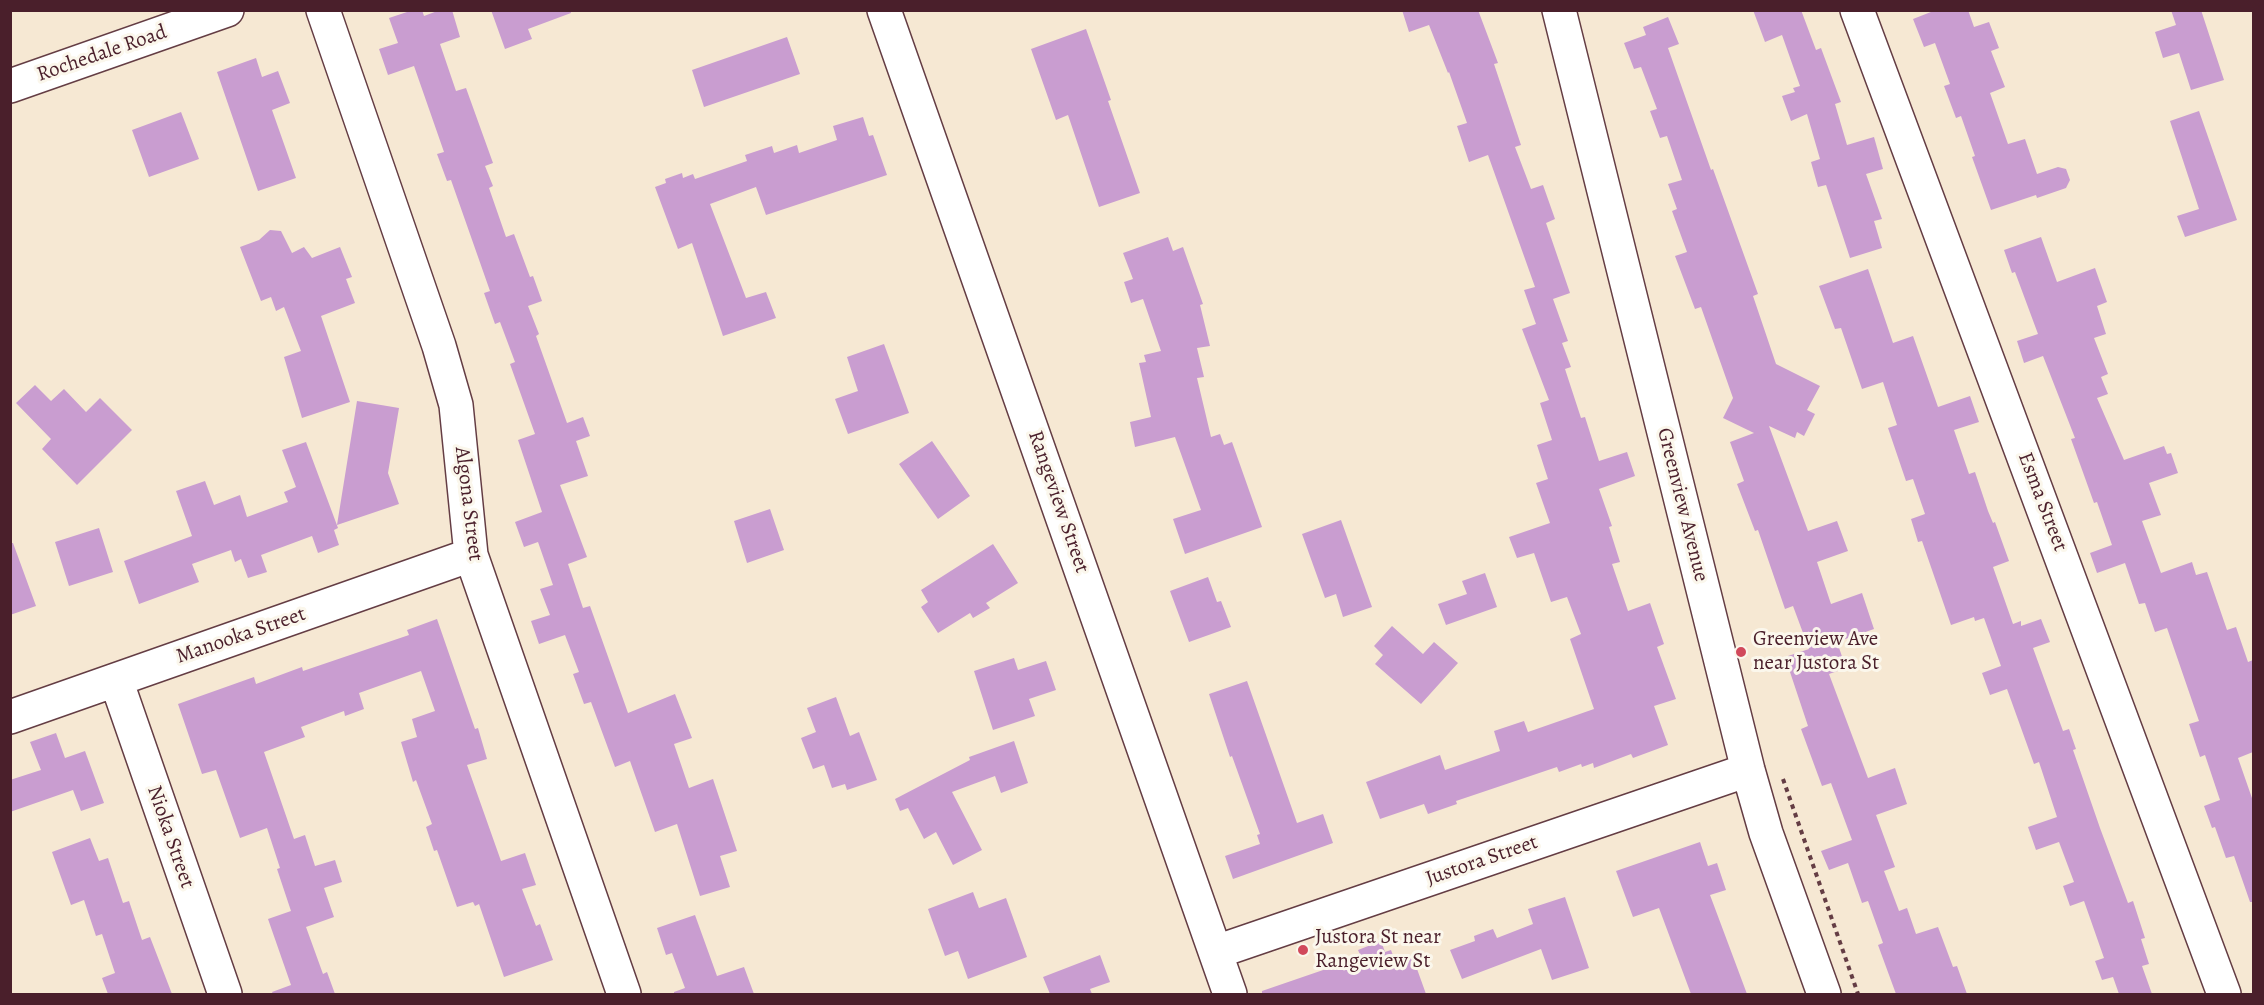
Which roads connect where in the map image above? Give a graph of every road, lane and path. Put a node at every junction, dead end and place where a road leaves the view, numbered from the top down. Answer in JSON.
{"nodes":[{"id":1,"x":227,"y":10,"type":"edge"},
{"id":2,"x":323,"y":10,"type":"edge"},
{"id":3,"x":884,"y":10,"type":"edge"},
{"id":4,"x":1559,"y":10,"type":"edge"},
{"id":5,"x":1857,"y":10,"type":"edge"},
{"id":6,"x":10,"y":86,"type":"edge"},
{"id":7,"x":471,"y":555,"type":"junction"},
{"id":8,"x":116,"y":680,"type":"junction"},
{"id":9,"x":10,"y":717,"type":"edge"},
{"id":10,"x":1748,"y":770,"type":"junction"},
{"id":11,"x":1782,"y":775,"type":"dead end"},
{"id":12,"x":1216,"y":952,"type":"junction"},
{"id":13,"x":225,"y":994,"type":"edge"},
{"id":14,"x":624,"y":994,"type":"edge"},
{"id":15,"x":1230,"y":994,"type":"edge"},
{"id":16,"x":1824,"y":994,"type":"edge"},
{"id":17,"x":1858,"y":994,"type":"edge"},
{"id":18,"x":2224,"y":994,"type":"edge"}],
"edges":[{"from":1,"to":6,"type":"street","name":"Rochedale Road"},
{"from":2,"to":7,"type":"street","name":"Algona Street"},
{"from":3,"to":12,"type":"street","name":"Rangeview Street"},
{"from":4,"to":10,"type":"street","name":"Greenview Avenue"},
{"from":5,"to":18,"type":"street","name":"Esma Street"},
{"from":7,"to":8,"type":"street","name":"Manooka Street"},
{"from":7,"to":14,"type":"street","name":"Algona Street"},
{"from":8,"to":9,"type":"street","name":"Manooka Street"},
{"from":8,"to":13,"type":"street","name":"Nioka Street"},
{"from":10,"to":12,"type":"street","name":"Justora Street"},
{"from":10,"to":16,"type":"street","name":"Greenview Avenue"},
{"from":11,"to":17,"type":"path"},
{"from":12,"to":15,"type":"street","name":"Rangeview Street"}]}
